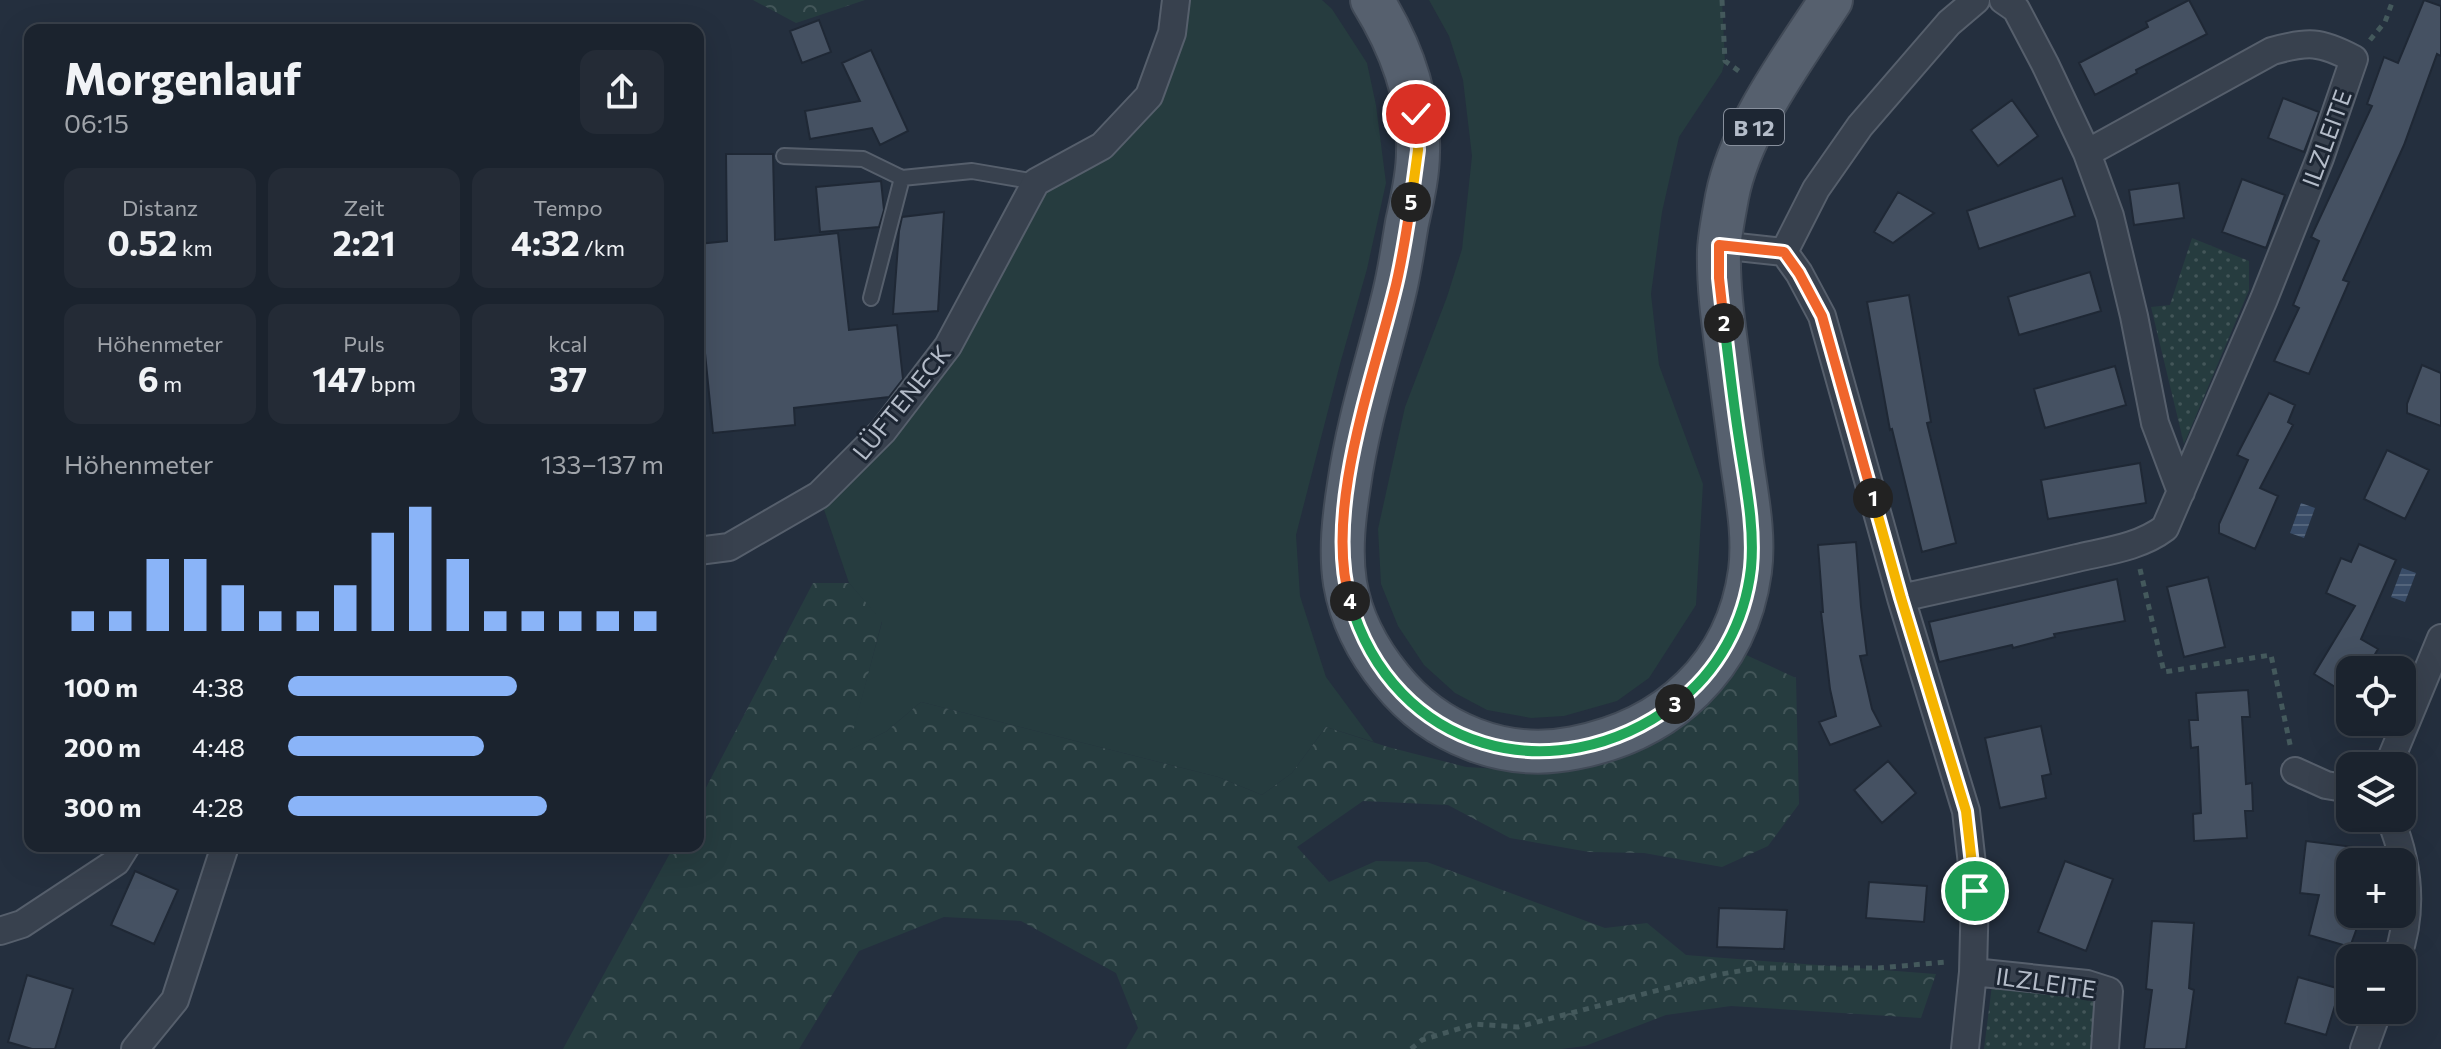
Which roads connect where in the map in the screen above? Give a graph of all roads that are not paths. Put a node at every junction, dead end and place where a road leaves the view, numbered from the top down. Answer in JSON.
{"nodes":[{"id":1,"x":1176,"y":0,"type":"edge"},
{"id":2,"x":1372,"y":0,"type":"edge"},
{"id":3,"x":1831,"y":0,"type":"edge"},
{"id":4,"x":1976,"y":0,"type":"edge"},
{"id":5,"x":2003,"y":0,"type":"edge"},
{"id":6,"x":2087,"y":153,"type":"junction"},
{"id":7,"x":784,"y":156,"type":"dead end"},
{"id":8,"x":902,"y":178,"type":"junction"},
{"id":9,"x":1036,"y":182,"type":"junction"},
{"id":10,"x":1719,"y":245,"type":"junction"},
{"id":11,"x":1784,"y":252,"type":"junction"},
{"id":12,"x":871,"y":298,"type":"dead end"},
{"id":13,"x":2181,"y":492,"type":"junction"},
{"id":14,"x":704,"y":550,"type":"edge"},
{"id":15,"x":1901,"y":598,"type":"junction"},
{"id":16,"x":2441,"y":638,"type":"edge"},
{"id":17,"x":2394,"y":752,"type":"edge"},
{"id":18,"x":2295,"y":771,"type":"road end"},
{"id":19,"x":2336,"y":787,"type":"edge"},
{"id":20,"x":2395,"y":832,"type":"edge"},
{"id":21,"x":122,"y":852,"type":"edge"},
{"id":22,"x":223,"y":852,"type":"edge"},
{"id":23,"x":0,"y":931,"type":"edge"},
{"id":24,"x":2402,"y":944,"type":"edge"},
{"id":25,"x":1973,"y":972,"type":"junction"},
{"id":26,"x":2373,"y":1024,"type":"edge"},
{"id":27,"x":135,"y":1049,"type":"edge"},
{"id":28,"x":1965,"y":1049,"type":"edge"},
{"id":29,"x":2105,"y":1049,"type":"edge"},
{"id":30,"x":2364,"y":1049,"type":"edge"}],
"edges":[{"from":1,"to":9,"type":"street"},
{"from":2,"to":10,"type":"main road","number":"B 12"},
{"from":3,"to":10,"type":"main road","number":"B 12"},
{"from":4,"to":11,"type":"street"},
{"from":5,"to":6,"type":"street"},
{"from":6,"to":13,"type":"street"},
{"from":6,"to":13,"type":"street","name":"ILZLEITE"},
{"from":7,"to":8,"type":"lane"},
{"from":8,"to":9,"type":"lane"},
{"from":8,"to":12,"type":"lane"},
{"from":9,"to":14,"type":"street","name":"LÜFTENECK"},
{"from":10,"to":11,"type":"street"},
{"from":11,"to":15,"type":"street","name":"ILZLEITE"},
{"from":13,"to":15,"type":"street","name":"ILZLEITE"},
{"from":15,"to":25,"type":"street","name":"ILZLEITE"},
{"from":16,"to":17,"type":"street"},
{"from":18,"to":19,"type":"street"},
{"from":20,"to":24,"type":"street"},
{"from":21,"to":23,"type":"street"},
{"from":22,"to":27,"type":"street"},
{"from":25,"to":28,"type":"street","name":"ILZLEITE"},
{"from":25,"to":29,"type":"street","name":"ILZLEITE"},
{"from":26,"to":30,"type":"street"}]}
